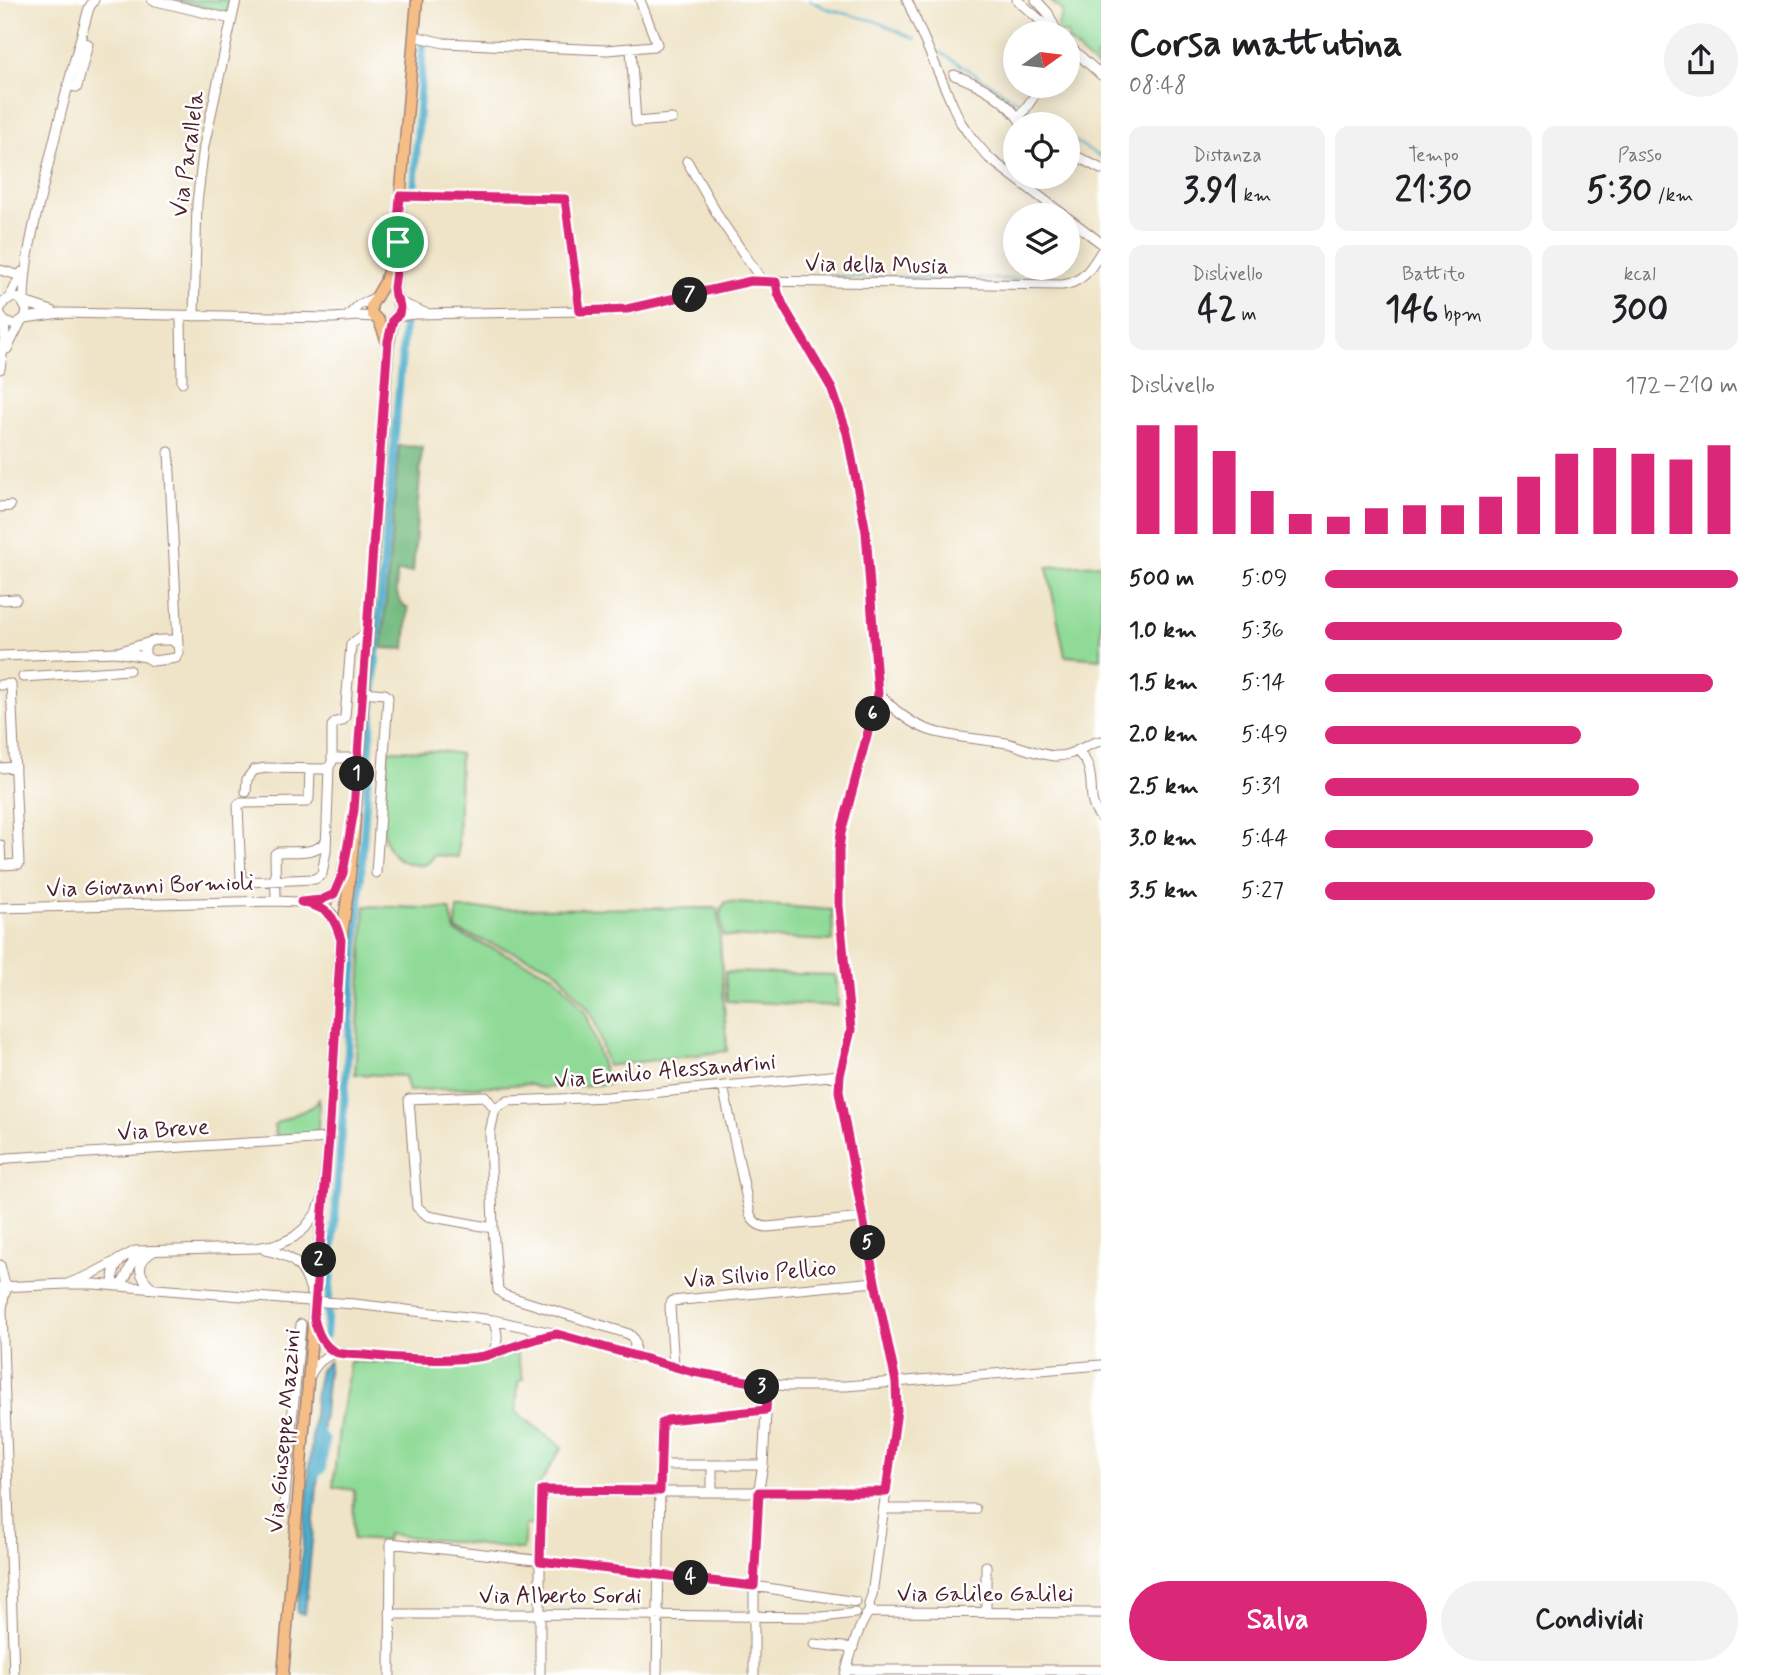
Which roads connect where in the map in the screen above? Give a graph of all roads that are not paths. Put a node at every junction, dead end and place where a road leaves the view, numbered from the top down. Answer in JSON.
{"nodes":[{"id":1,"x":94,"y":0,"type":"edge"},
{"id":2,"x":152,"y":0,"type":"edge"},
{"id":3,"x":236,"y":0,"type":"edge"},
{"id":4,"x":640,"y":0,"type":"edge"},
{"id":5,"x":908,"y":0,"type":"edge"},
{"id":6,"x":1017,"y":0,"type":"edge"},
{"id":7,"x":1036,"y":0,"type":"edge"},
{"id":8,"x":417,"y":1,"type":"edge"},
{"id":9,"x":231,"y":19,"type":"junction"},
{"id":10,"x":1042,"y":21,"type":"edge"},
{"id":11,"x":1051,"y":21,"type":"edge"},
{"id":12,"x":414,"y":36,"type":"junction"},
{"id":13,"x":631,"y":49,"type":"junction"},
{"id":14,"x":1080,"y":57,"type":"edge"},
{"id":15,"x":954,"y":75,"type":"dead end"},
{"id":16,"x":1101,"y":75,"type":"edge"},
{"id":17,"x":1013,"y":112,"type":"edge"},
{"id":18,"x":672,"y":119,"type":"dead end"},
{"id":19,"x":1080,"y":158,"type":"edge"},
{"id":20,"x":687,"y":161,"type":"dead end"},
{"id":21,"x":1101,"y":169,"type":"edge"},
{"id":22,"x":400,"y":196,"type":"junction"},
{"id":23,"x":1048,"y":203,"type":"edge"},
{"id":24,"x":1080,"y":227,"type":"edge"},
{"id":25,"x":397,"y":237,"type":"junction"},
{"id":26,"x":1101,"y":243,"type":"edge"},
{"id":27,"x":1101,"y":251,"type":"edge"},
{"id":28,"x":29,"y":253,"type":"junction"},
{"id":29,"x":0,"y":270,"type":"edge"},
{"id":30,"x":21,"y":276,"type":"junction"},
{"id":31,"x":762,"y":282,"type":"junction"},
{"id":32,"x":776,"y":282,"type":"junction"},
{"id":33,"x":376,"y":297,"type":"junction"},
{"id":34,"x":10,"y":298,"type":"junction"},
{"id":35,"x":397,"y":299,"type":"junction"},
{"id":36,"x":24,"y":302,"type":"junction"},
{"id":37,"x":1,"y":311,"type":"edge"},
{"id":38,"x":580,"y":311,"type":"junction"},
{"id":39,"x":60,"y":313,"type":"junction"},
{"id":40,"x":430,"y":315,"type":"junction"},
{"id":41,"x":181,"y":316,"type":"junction"},
{"id":42,"x":194,"y":316,"type":"junction"},
{"id":43,"x":348,"y":316,"type":"junction"},
{"id":44,"x":395,"y":318,"type":"junction"},
{"id":45,"x":377,"y":319,"type":"junction"},
{"id":46,"x":23,"y":320,"type":"junction"},
{"id":47,"x":388,"y":348,"type":"junction"},
{"id":48,"x":1,"y":365,"type":"edge"},
{"id":49,"x":182,"y":382,"type":"dead end"},
{"id":50,"x":169,"y":452,"type":"dead end"},
{"id":51,"x":16,"y":599,"type":"dead end"},
{"id":52,"x":0,"y":600,"type":"edge"},
{"id":53,"x":367,"y":633,"type":"junction"},
{"id":54,"x":175,"y":642,"type":"junction"},
{"id":55,"x":147,"y":643,"type":"junction"},
{"id":56,"x":116,"y":652,"type":"junction"},
{"id":57,"x":74,"y":654,"type":"junction"},
{"id":58,"x":0,"y":656,"type":"edge"},
{"id":59,"x":146,"y":657,"type":"junction"},
{"id":60,"x":129,"y":670,"type":"dead end"},
{"id":61,"x":75,"y":674,"type":"junction"},
{"id":62,"x":23,"y":677,"type":"dead end"},
{"id":63,"x":0,"y":685,"type":"edge"},
{"id":64,"x":367,"y":692,"type":"junction"},
{"id":65,"x":878,"y":694,"type":"junction"},
{"id":66,"x":1101,"y":741,"type":"edge"},
{"id":67,"x":1077,"y":751,"type":"junction"},
{"id":68,"x":358,"y":758,"type":"junction"},
{"id":69,"x":331,"y":763,"type":"junction"},
{"id":70,"x":15,"y":767,"type":"junction"},
{"id":71,"x":0,"y":768,"type":"edge"},
{"id":72,"x":310,"y":769,"type":"junction"},
{"id":73,"x":246,"y":792,"type":"dead end"},
{"id":74,"x":354,"y":810,"type":"junction"},
{"id":75,"x":1101,"y":818,"type":"edge"},
{"id":76,"x":326,"y":841,"type":"junction"},
{"id":77,"x":0,"y":845,"type":"edge"},
{"id":78,"x":317,"y":850,"type":"junction"},
{"id":79,"x":324,"y":861,"type":"junction"},
{"id":80,"x":376,"y":873,"type":"dead end"},
{"id":81,"x":275,"y":881,"type":"junction"},
{"id":82,"x":331,"y":896,"type":"junction"},
{"id":83,"x":276,"y":901,"type":"junction"},
{"id":84,"x":301,"y":902,"type":"junction"},
{"id":85,"x":346,"y":906,"type":"junction"},
{"id":86,"x":0,"y":908,"type":"edge"},
{"id":87,"x":329,"y":913,"type":"junction"},
{"id":88,"x":341,"y":940,"type":"junction"},
{"id":89,"x":840,"y":1075,"type":"junction"},
{"id":90,"x":723,"y":1086,"type":"junction"},
{"id":91,"x":495,"y":1109,"type":"junction"},
{"id":92,"x":329,"y":1138,"type":"junction"},
{"id":93,"x":0,"y":1161,"type":"edge"},
{"id":94,"x":325,"y":1194,"type":"junction"},
{"id":95,"x":863,"y":1218,"type":"junction"},
{"id":96,"x":493,"y":1228,"type":"junction"},
{"id":97,"x":256,"y":1248,"type":"junction"},
{"id":98,"x":158,"y":1249,"type":"junction"},
{"id":99,"x":147,"y":1250,"type":"junction"},
{"id":100,"x":125,"y":1255,"type":"junction"},
{"id":101,"x":0,"y":1265,"type":"edge"},
{"id":102,"x":875,"y":1282,"type":"junction"},
{"id":103,"x":67,"y":1284,"type":"junction"},
{"id":104,"x":117,"y":1286,"type":"junction"},
{"id":105,"x":4,"y":1287,"type":"edge"},
{"id":106,"x":155,"y":1290,"type":"junction"},
{"id":107,"x":1,"y":1309,"type":"edge"},
{"id":108,"x":315,"y":1313,"type":"junction"},
{"id":109,"x":493,"y":1320,"type":"junction"},
{"id":110,"x":301,"y":1324,"type":"dead end"},
{"id":111,"x":557,"y":1334,"type":"junction"},
{"id":112,"x":338,"y":1353,"type":"junction"},
{"id":113,"x":492,"y":1354,"type":"junction"},
{"id":114,"x":633,"y":1357,"type":"junction"},
{"id":115,"x":1101,"y":1365,"type":"edge"},
{"id":116,"x":674,"y":1367,"type":"junction"},
{"id":117,"x":309,"y":1379,"type":"junction"},
{"id":118,"x":896,"y":1382,"type":"junction"},
{"id":119,"x":758,"y":1383,"type":"junction"},
{"id":120,"x":776,"y":1384,"type":"junction"},
{"id":121,"x":767,"y":1396,"type":"junction"},
{"id":122,"x":766,"y":1410,"type":"junction"},
{"id":123,"x":288,"y":1461,"type":"junction"},
{"id":124,"x":302,"y":1462,"type":"junction"},
{"id":125,"x":661,"y":1465,"type":"junction"},
{"id":126,"x":712,"y":1465,"type":"junction"},
{"id":127,"x":763,"y":1465,"type":"junction"},
{"id":128,"x":660,"y":1491,"type":"junction"},
{"id":129,"x":712,"y":1491,"type":"junction"},
{"id":130,"x":759,"y":1492,"type":"junction"},
{"id":131,"x":886,"y":1492,"type":"junction"},
{"id":132,"x":298,"y":1500,"type":"junction"},
{"id":133,"x":884,"y":1509,"type":"junction"},
{"id":134,"x":975,"y":1509,"type":"dead end"},
{"id":135,"x":540,"y":1561,"type":"junction"},
{"id":136,"x":986,"y":1566,"type":"dead end"},
{"id":137,"x":659,"y":1574,"type":"junction"},
{"id":138,"x":754,"y":1586,"type":"junction"},
{"id":139,"x":863,"y":1611,"type":"junction"},
{"id":140,"x":986,"y":1612,"type":"junction"},
{"id":141,"x":1101,"y":1613,"type":"edge"},
{"id":142,"x":390,"y":1614,"type":"junction"},
{"id":143,"x":540,"y":1614,"type":"junction"},
{"id":144,"x":659,"y":1615,"type":"junction"},
{"id":145,"x":754,"y":1616,"type":"junction"},
{"id":146,"x":814,"y":1644,"type":"dead end"},
{"id":147,"x":853,"y":1648,"type":"junction"},
{"id":148,"x":1101,"y":1671,"type":"edge"},
{"id":149,"x":845,"y":1673,"type":"edge"},
{"id":150,"x":14,"y":1675,"type":"edge"},
{"id":151,"x":283,"y":1675,"type":"edge"},
{"id":152,"x":390,"y":1675,"type":"edge"},
{"id":153,"x":540,"y":1675,"type":"edge"},
{"id":154,"x":657,"y":1675,"type":"edge"},
{"id":155,"x":754,"y":1675,"type":"edge"}],
"edges":[{"from":1,"to":28,"type":"street"},
{"from":2,"to":9,"type":"street"},
{"from":3,"to":9,"type":"street","name":"Via Parallela"},
{"from":4,"to":13,"type":"street"},
{"from":5,"to":23,"type":"street"},
{"from":6,"to":10,"type":"street"},
{"from":7,"to":11,"type":"street"},
{"from":8,"to":12,"type":"main road"},
{"from":9,"to":42,"type":"street","name":"Via Parallela"},
{"from":12,"to":13,"type":"street"},
{"from":12,"to":22,"type":"main road"},
{"from":13,"to":18,"type":"street"},
{"from":14,"to":16,"type":"street"},
{"from":15,"to":17,"type":"street"},
{"from":19,"to":21,"type":"street"},
{"from":20,"to":31,"type":"street"},
{"from":22,"to":25,"type":"main road"},
{"from":22,"to":38,"type":"street"},
{"from":24,"to":26,"type":"street"},
{"from":25,"to":33,"type":"main road"},
{"from":25,"to":35,"type":"main road"},
{"from":27,"to":32,"type":"street","name":"Via della Musia"},
{"from":28,"to":30,"type":"street"},
{"from":28,"to":36,"type":"street"},
{"from":29,"to":30,"type":"street"},
{"from":30,"to":34,"type":"street"},
{"from":31,"to":32,"type":"street","name":"Via della Musia"},
{"from":31,"to":38,"type":"street","name":"Via della Musia"},
{"from":32,"to":65,"type":"street"},
{"from":33,"to":35,"type":"main road"},
{"from":33,"to":43,"type":"street"},
{"from":33,"to":45,"type":"main road"},
{"from":34,"to":36,"type":"street"},
{"from":34,"to":37,"type":"street"},
{"from":35,"to":40,"type":"street","name":"Via della Musia"},
{"from":35,"to":44,"type":"main road"},
{"from":36,"to":39,"type":"street"},
{"from":36,"to":46,"type":"street"},
{"from":37,"to":46,"type":"street"},
{"from":37,"to":48,"type":"street"},
{"from":38,"to":40,"type":"street","name":"Via della Musia"},
{"from":39,"to":41,"type":"street"},
{"from":39,"to":46,"type":"street"},
{"from":40,"to":44,"type":"street","name":"Via della Musia"},
{"from":41,"to":42,"type":"street"},
{"from":41,"to":49,"type":"street"},
{"from":42,"to":43,"type":"street"},
{"from":43,"to":45,"type":"street"},
{"from":44,"to":45,"type":"main road"},
{"from":44,"to":47,"type":"main road"},
{"from":45,"to":47,"type":"main road"},
{"from":46,"to":48,"type":"street"},
{"from":47,"to":53,"type":"main road"},
{"from":50,"to":54,"type":"street"},
{"from":51,"to":52,"type":"street"},
{"from":53,"to":64,"type":"main road"},
{"from":53,"to":69,"type":"street"},
{"from":54,"to":55,"type":"street"},
{"from":54,"to":59,"type":"street"},
{"from":55,"to":56,"type":"street"},
{"from":55,"to":59,"type":"street"},
{"from":56,"to":57,"type":"street"},
{"from":56,"to":59,"type":"street"},
{"from":57,"to":58,"type":"street"},
{"from":57,"to":61,"type":"street"},
{"from":60,"to":61,"type":"street"},
{"from":61,"to":62,"type":"street"},
{"from":63,"to":70,"type":"street","name":"Via Giovanni Bormioli"},
{"from":64,"to":68,"type":"main road"},
{"from":64,"to":80,"type":"street"},
{"from":65,"to":67,"type":"street"},
{"from":65,"to":89,"type":"street"},
{"from":66,"to":67,"type":"street"},
{"from":67,"to":75,"type":"street"},
{"from":68,"to":69,"type":"street"},
{"from":68,"to":74,"type":"main road"},
{"from":69,"to":72,"type":"street"},
{"from":69,"to":76,"type":"street"},
{"from":70,"to":71,"type":"street"},
{"from":70,"to":77,"type":"street","name":"Via Giovanni Bormioli"},
{"from":72,"to":73,"type":"street"},
{"from":72,"to":81,"type":"street"},
{"from":74,"to":82,"type":"main road"},
{"from":74,"to":85,"type":"main road","name":"Via Giuseppe Mazzini"},
{"from":76,"to":78,"type":"street"},
{"from":76,"to":79,"type":"street"},
{"from":78,"to":79,"type":"street"},
{"from":78,"to":81,"type":"street"},
{"from":79,"to":81,"type":"street"},
{"from":81,"to":83,"type":"street"},
{"from":82,"to":84,"type":"street"},
{"from":82,"to":85,"type":"main road"},
{"from":82,"to":87,"type":"main road"},
{"from":83,"to":84,"type":"street","name":"Via Giovanni Bormioli"},
{"from":83,"to":86,"type":"street","name":"Via Giovanni Bormioli"},
{"from":84,"to":87,"type":"street"},
{"from":85,"to":87,"type":"main road"},
{"from":85,"to":88,"type":"main road","name":"Via Giuseppe Mazzini"},
{"from":87,"to":88,"type":"main road","name":"Via Giuseppe Mazzini"},
{"from":88,"to":92,"type":"main road","name":"Via Giuseppe Mazzini"},
{"from":89,"to":90,"type":"street","name":"Via Emilio Alessandrini"},
{"from":89,"to":95,"type":"street"},
{"from":90,"to":91,"type":"street","name":"Via Emilio Alessandrini"},
{"from":90,"to":95,"type":"street"},
{"from":91,"to":96,"type":"street"},
{"from":91,"to":96,"type":"street"},
{"from":92,"to":93,"type":"street","name":"Via Breve"},
{"from":92,"to":94,"type":"main road","name":"Via Giuseppe Mazzini"},
{"from":94,"to":97,"type":"street"},
{"from":94,"to":108,"type":"main road","name":"Via Giuseppe Mazzini"},
{"from":95,"to":102,"type":"street"},
{"from":96,"to":114,"type":"street"},
{"from":97,"to":98,"type":"street"},
{"from":97,"to":108,"type":"street"},
{"from":98,"to":99,"type":"street"},
{"from":98,"to":106,"type":"street"},
{"from":99,"to":100,"type":"street"},
{"from":99,"to":104,"type":"street"},
{"from":100,"to":103,"type":"street"},
{"from":100,"to":104,"type":"street"},
{"from":101,"to":105,"type":"street"},
{"from":102,"to":116,"type":"street","name":"Via Silvio Pellico"},
{"from":102,"to":118,"type":"street"},
{"from":103,"to":104,"type":"street"},
{"from":103,"to":105,"type":"street"},
{"from":104,"to":106,"type":"street"},
{"from":105,"to":107,"type":"street"},
{"from":106,"to":109,"type":"street","bridge":true},
{"from":107,"to":150,"type":"street"},
{"from":108,"to":112,"type":"street"},
{"from":108,"to":117,"type":"main road","name":"Via Giuseppe Mazzini"},
{"from":109,"to":111,"type":"street"},
{"from":109,"to":113,"type":"street"},
{"from":110,"to":123,"type":"street"},
{"from":111,"to":113,"type":"street"},
{"from":111,"to":114,"type":"street"},
{"from":112,"to":113,"type":"street"},
{"from":112,"to":117,"type":"street"},
{"from":114,"to":116,"type":"street"},
{"from":115,"to":118,"type":"street"},
{"from":116,"to":119,"type":"street"},
{"from":117,"to":124,"type":"main road","name":"Via Giuseppe Mazzini"},
{"from":118,"to":120,"type":"street"},
{"from":118,"to":131,"type":"street"},
{"from":119,"to":120,"type":"street"},
{"from":119,"to":121,"type":"street"},
{"from":120,"to":121,"type":"street"},
{"from":121,"to":122,"type":"street"},
{"from":122,"to":125,"type":"street"},
{"from":122,"to":127,"type":"street"},
{"from":123,"to":124,"type":"street"},
{"from":123,"to":132,"type":"street"},
{"from":124,"to":132,"type":"main road","name":"Via Giuseppe Mazzini"},
{"from":125,"to":126,"type":"street"},
{"from":125,"to":128,"type":"street"},
{"from":126,"to":127,"type":"street"},
{"from":126,"to":129,"type":"street"},
{"from":127,"to":130,"type":"street"},
{"from":128,"to":129,"type":"street"},
{"from":128,"to":135,"type":"street"},
{"from":128,"to":137,"type":"street"},
{"from":129,"to":130,"type":"street"},
{"from":130,"to":131,"type":"street"},
{"from":130,"to":138,"type":"street"},
{"from":131,"to":133,"type":"street"},
{"from":132,"to":151,"type":"main road","name":"Via Giuseppe Mazzini"},
{"from":133,"to":134,"type":"street"},
{"from":133,"to":139,"type":"street"},
{"from":135,"to":137,"type":"street"},
{"from":135,"to":142,"type":"street"},
{"from":135,"to":143,"type":"street"},
{"from":136,"to":140,"type":"street"},
{"from":137,"to":138,"type":"street"},
{"from":137,"to":144,"type":"street"},
{"from":138,"to":139,"type":"street"},
{"from":138,"to":145,"type":"street"},
{"from":139,"to":140,"type":"street","name":"Via Galileo Galilei"},
{"from":139,"to":145,"type":"street","name":"Via Alberto Sordi"},
{"from":139,"to":147,"type":"street"},
{"from":140,"to":141,"type":"street","name":"Via Galileo Galilei"},
{"from":142,"to":143,"type":"street","name":"Via Alberto Sordi"},
{"from":142,"to":152,"type":"street"},
{"from":143,"to":144,"type":"street","name":"Via Alberto Sordi"},
{"from":143,"to":153,"type":"street"},
{"from":144,"to":145,"type":"street","name":"Via Alberto Sordi"},
{"from":144,"to":154,"type":"street"},
{"from":145,"to":155,"type":"street"},
{"from":146,"to":147,"type":"street"},
{"from":147,"to":149,"type":"street"},
{"from":148,"to":149,"type":"street"}]}
